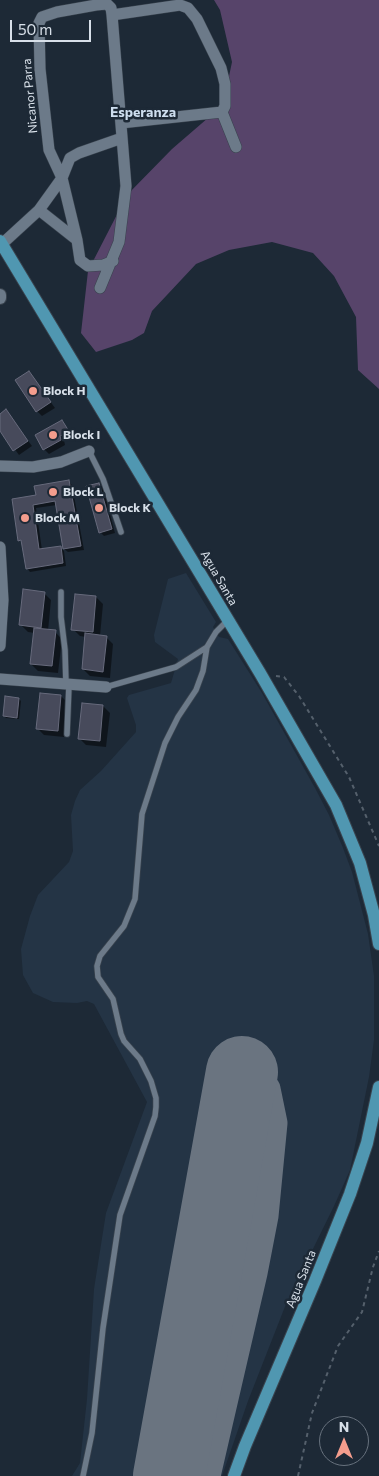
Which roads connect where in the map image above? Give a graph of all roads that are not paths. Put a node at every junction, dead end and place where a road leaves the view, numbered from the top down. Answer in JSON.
{"nodes":[{"id":1,"x":181,"y":2,"type":"edge"},
{"id":2,"x":110,"y":10,"type":"junction"},
{"id":3,"x":222,"y":112,"type":"junction"},
{"id":4,"x":121,"y":123,"type":"junction"},
{"id":5,"x":122,"y":138,"type":"junction"},
{"id":6,"x":236,"y":147,"type":"dead end"},
{"id":7,"x":62,"y":178,"type":"junction"},
{"id":8,"x":40,"y":210,"type":"junction"},
{"id":9,"x":77,"y":240,"type":"junction"},
{"id":10,"x":1,"y":242,"type":"edge"},
{"id":11,"x":113,"y":261,"type":"junction"},
{"id":12,"x":100,"y":288,"type":"dead end"},
{"id":13,"x":89,"y":452,"type":"joint"},
{"id":14,"x":0,"y":466,"type":"edge"},
{"id":15,"x":120,"y":532,"type":"dead end"},
{"id":16,"x":0,"y":547,"type":"edge"},
{"id":17,"x":61,"y":592,"type":"dead end"},
{"id":18,"x":228,"y":620,"type":"junction"},
{"id":19,"x":0,"y":646,"type":"edge"},
{"id":20,"x":207,"y":647,"type":"junction"},
{"id":21,"x":0,"y":680,"type":"edge"},
{"id":22,"x":67,"y":685,"type":"junction"},
{"id":23,"x":106,"y":687,"type":"joint"},
{"id":24,"x":68,"y":734,"type":"dead end"},
{"id":25,"x":379,"y":944,"type":"edge"},
{"id":26,"x":379,"y":1087,"type":"edge"},
{"id":27,"x":83,"y":1476,"type":"edge"},
{"id":28,"x":234,"y":1476,"type":"edge"}],
"edges":[{"from":1,"to":2,"type":"street","name":"Nicanor Parra"},
{"from":1,"to":3,"type":"street"},
{"from":2,"to":4,"type":"street"},
{"from":2,"to":7,"type":"street","name":"Nicanor Parra"},
{"from":3,"to":4,"type":"street"},
{"from":3,"to":6,"type":"street"},
{"from":4,"to":5,"type":"street"},
{"from":5,"to":7,"type":"street"},
{"from":5,"to":11,"type":"street"},
{"from":7,"to":8,"type":"street"},
{"from":7,"to":9,"type":"street"},
{"from":8,"to":9,"type":"street"},
{"from":8,"to":10,"type":"street"},
{"from":9,"to":11,"type":"street"},
{"from":10,"to":18,"type":"main road","name":"Agua Santa"},
{"from":11,"to":12,"type":"street"},
{"from":13,"to":14,"type":"street"},
{"from":13,"to":15,"type":"lane"},
{"from":16,"to":19,"type":"street"},
{"from":17,"to":22,"type":"lane"},
{"from":18,"to":20,"type":"lane"},
{"from":18,"to":25,"type":"main road","name":"Agua Santa"},
{"from":20,"to":23,"type":"lane"},
{"from":20,"to":27,"type":"lane"},
{"from":21,"to":22,"type":"street"},
{"from":22,"to":23,"type":"street"},
{"from":22,"to":24,"type":"lane"},
{"from":26,"to":28,"type":"main road","name":"Agua Santa"}]}
